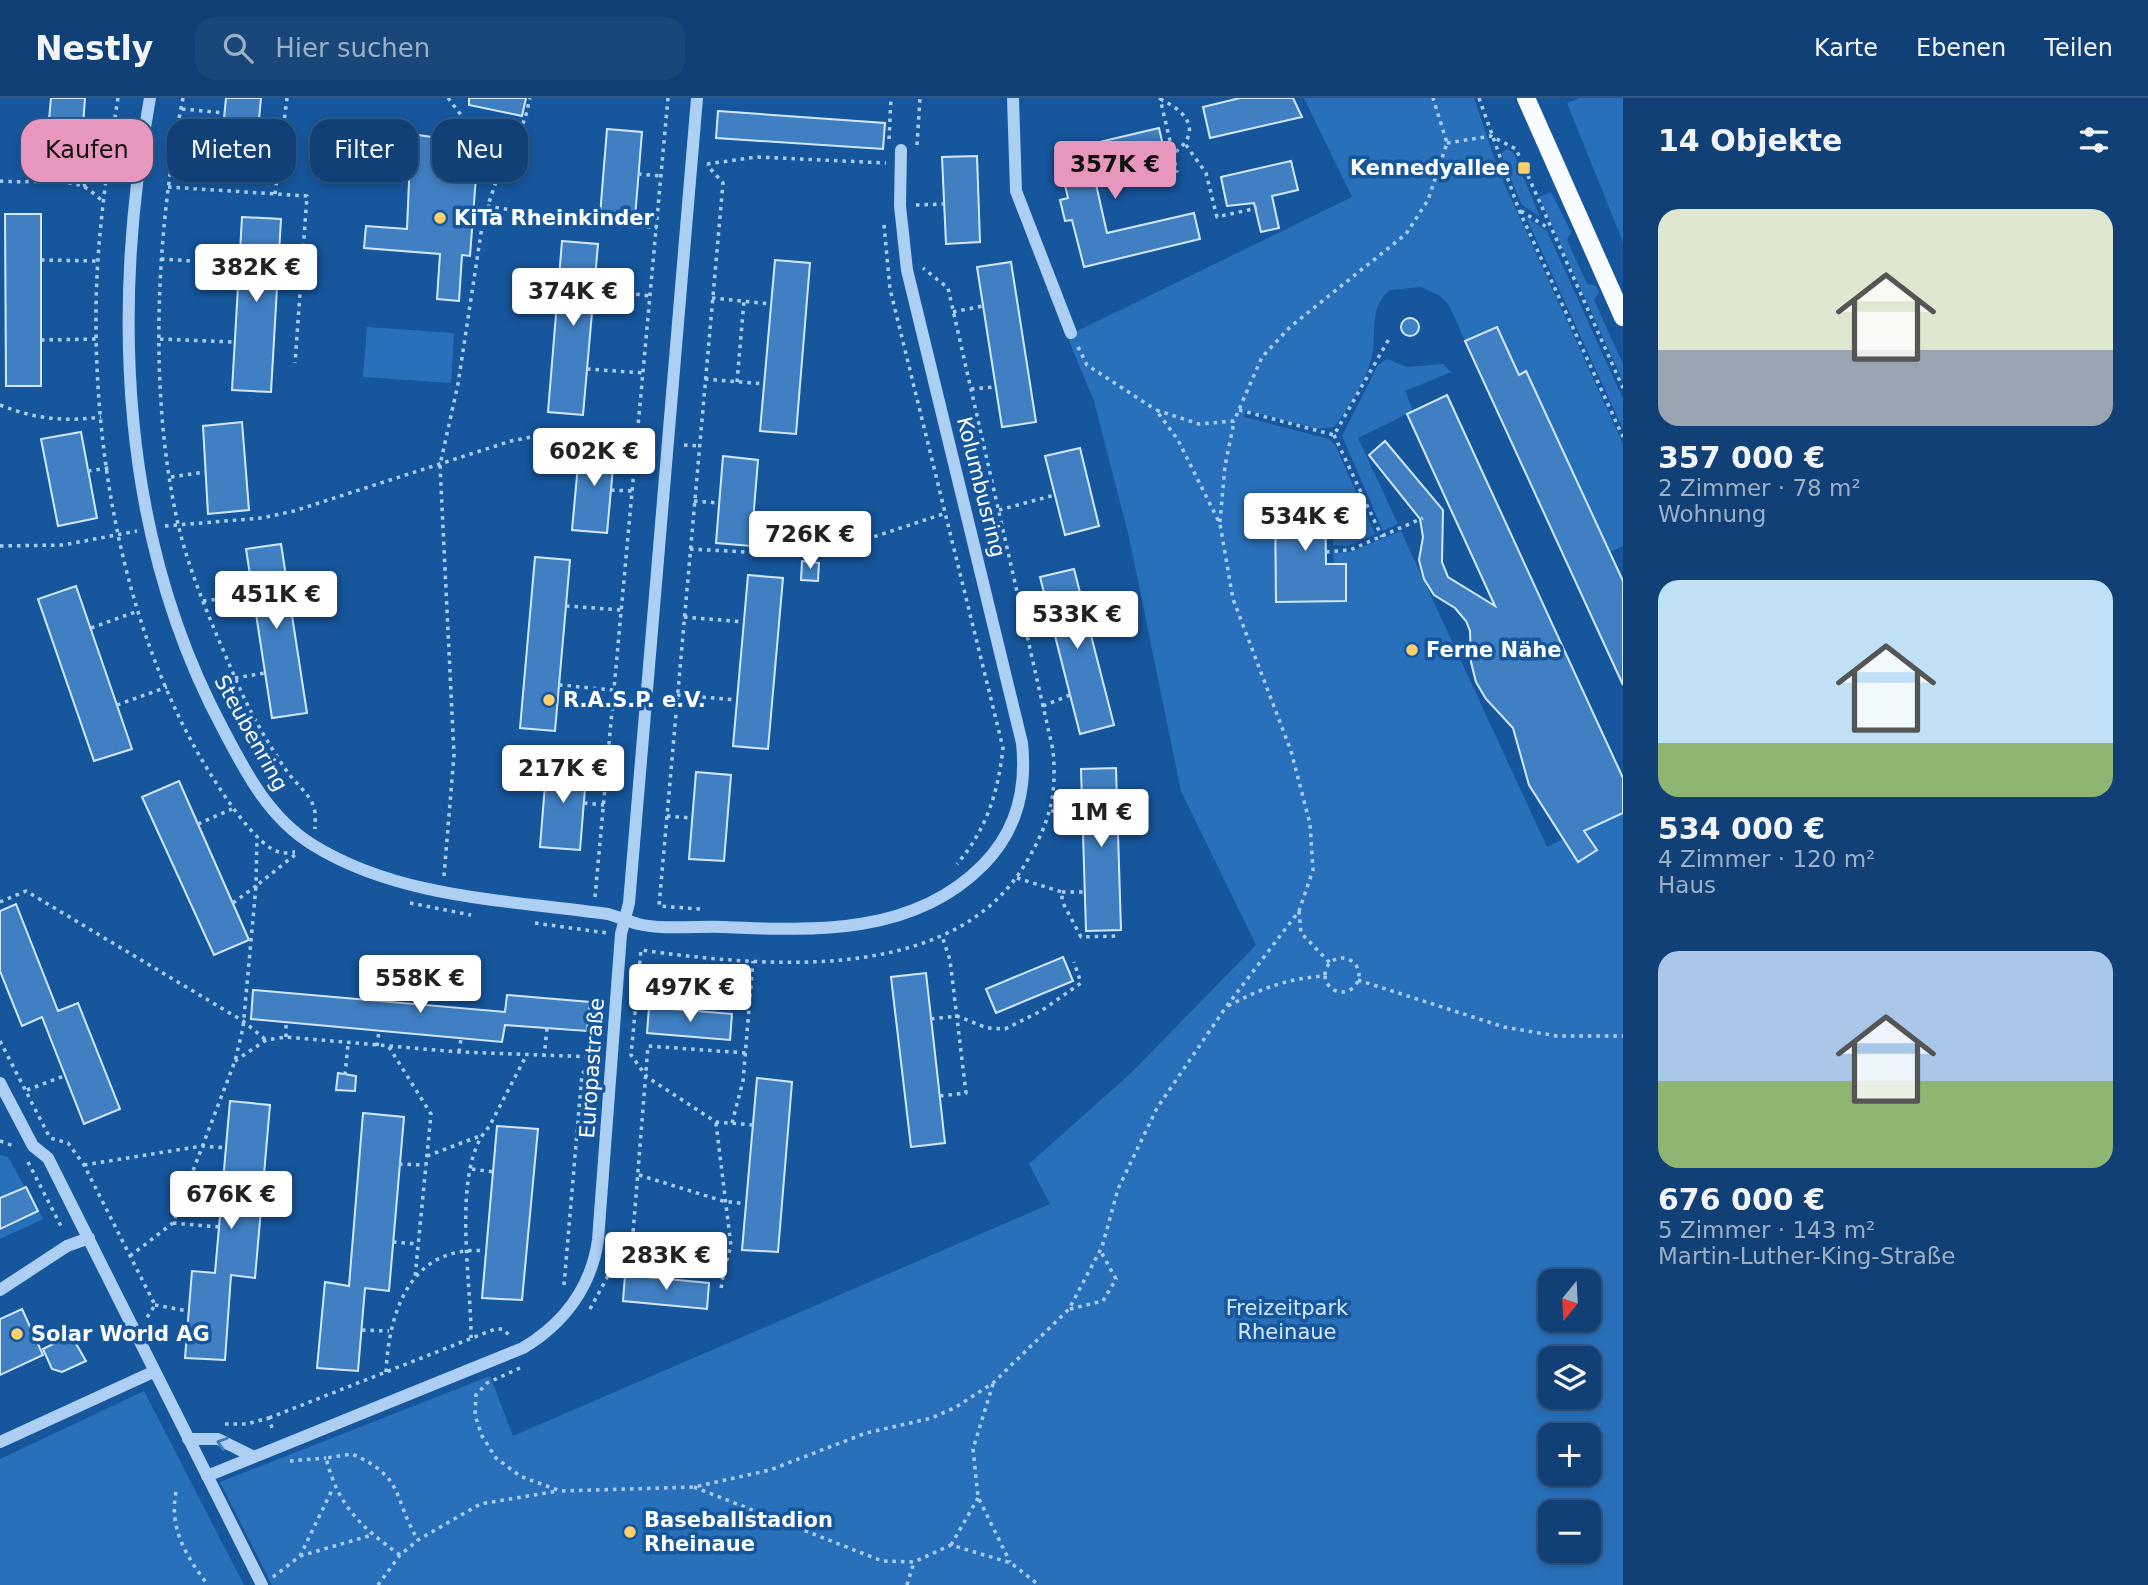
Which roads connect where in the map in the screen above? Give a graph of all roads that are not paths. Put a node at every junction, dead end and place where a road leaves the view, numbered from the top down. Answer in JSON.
{"nodes":[{"id":1,"x":150,"y":98,"type":"edge"},
{"id":2,"x":697,"y":98,"type":"edge"},
{"id":3,"x":1013,"y":98,"type":"edge"},
{"id":4,"x":1526,"y":98,"type":"edge"},
{"id":5,"x":901,"y":150,"type":"dead end"},
{"id":6,"x":1623,"y":317,"type":"edge"},
{"id":7,"x":1071,"y":333,"type":"road end"},
{"id":8,"x":625,"y":919,"type":"junction"},
{"id":9,"x":0,"y":1083,"type":"edge"},
{"id":10,"x":89,"y":1238,"type":"junction"},
{"id":11,"x":0,"y":1290,"type":"edge"},
{"id":12,"x":153,"y":1372,"type":"junction"},
{"id":13,"x":188,"y":1439,"type":"junction"},
{"id":14,"x":0,"y":1442,"type":"edge"},
{"id":15,"x":254,"y":1457,"type":"junction"},
{"id":16,"x":207,"y":1476,"type":"junction"},
{"id":17,"x":267,"y":1582,"type":"edge"}],
"edges":[{"from":1,"to":8,"type":"street","name":"Steubenring"},
{"from":2,"to":8,"type":"street","name":"Europastraße"},
{"from":3,"to":7,"type":"street"},
{"from":4,"to":6,"type":"main road"},
{"from":5,"to":8,"type":"street","name":"Kolumbusring"},
{"from":8,"to":15,"type":"street","name":"Europastraße"},
{"from":9,"to":10,"type":"street"},
{"from":10,"to":11,"type":"street"},
{"from":10,"to":12,"type":"street"},
{"from":12,"to":13,"type":"street"},
{"from":12,"to":14,"type":"street"},
{"from":15,"to":13,"type":"street","one_way":true},
{"from":13,"to":16,"type":"street"},
{"from":15,"to":16,"type":"street","name":"Europastraße"},
{"from":16,"to":17,"type":"street"}]}
